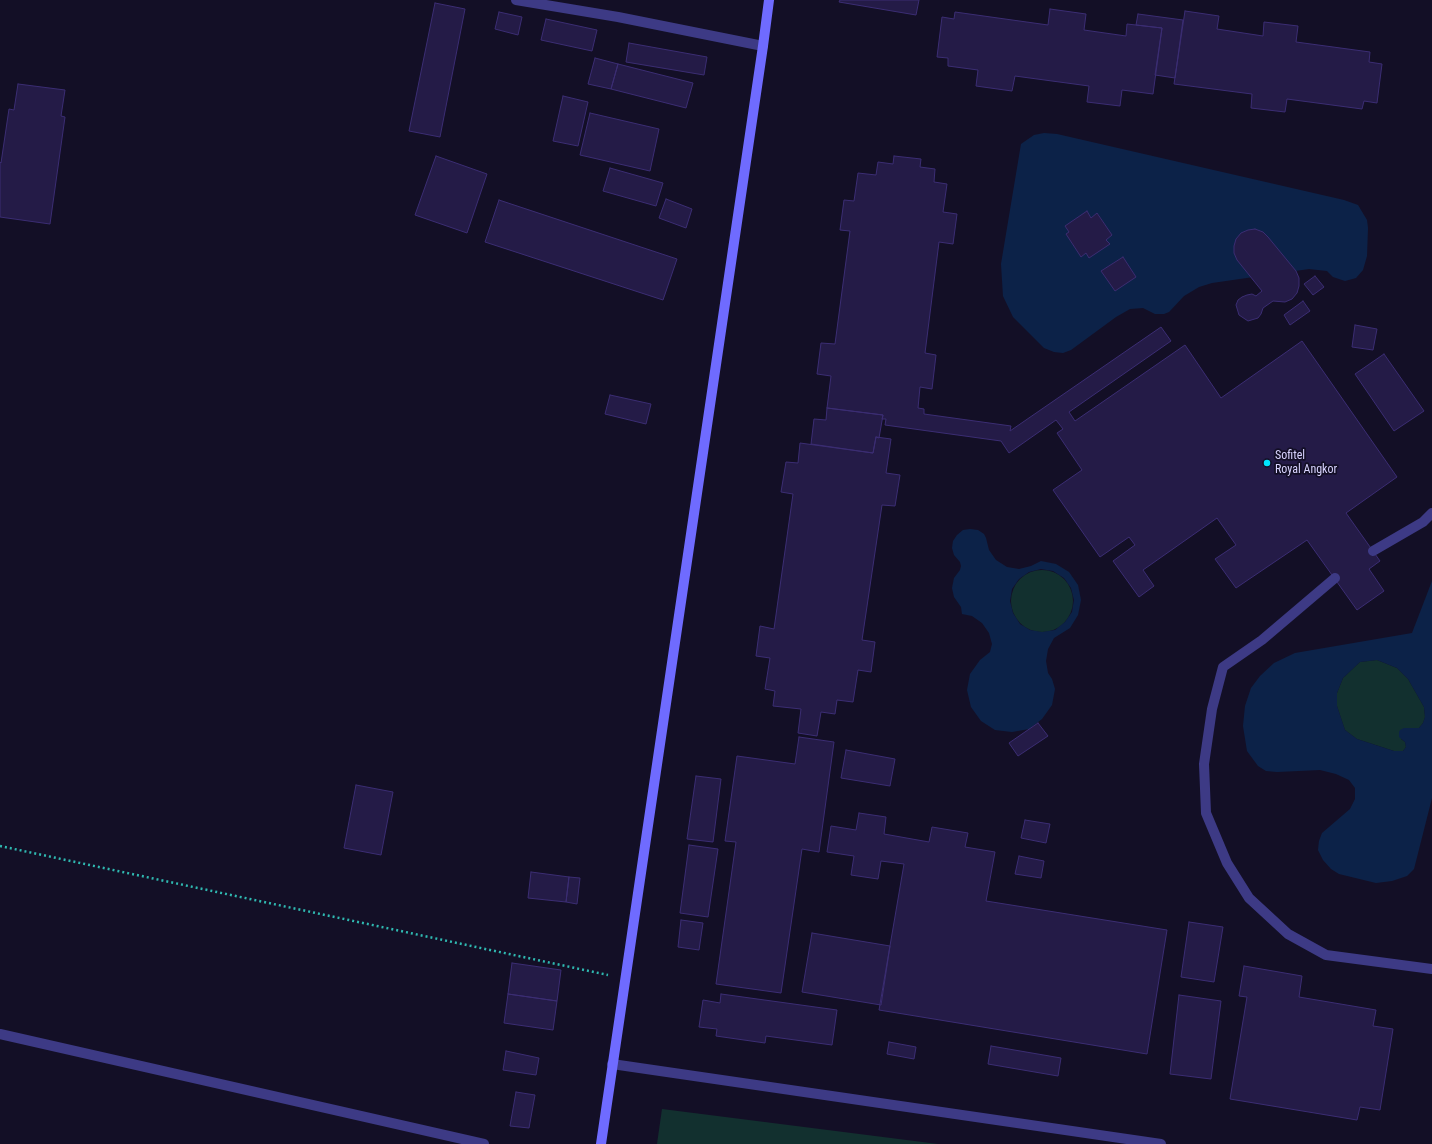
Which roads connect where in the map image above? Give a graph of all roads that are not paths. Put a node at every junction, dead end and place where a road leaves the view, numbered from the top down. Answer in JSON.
{"nodes":[{"id":1,"x":516,"y":0,"type":"edge"},
{"id":2,"x":768,"y":0,"type":"edge"},
{"id":3,"x":763,"y":46,"type":"junction"},
{"id":4,"x":1432,"y":513,"type":"edge"},
{"id":5,"x":1373,"y":551,"type":"dead end"},
{"id":6,"x":1335,"y":578,"type":"dead end"},
{"id":7,"x":1432,"y":969,"type":"edge"},
{"id":8,"x":0,"y":1034,"type":"edge"},
{"id":9,"x":612,"y":1064,"type":"junction"},
{"id":10,"x":484,"y":1144,"type":"edge"},
{"id":11,"x":601,"y":1144,"type":"edge"},
{"id":12,"x":1155,"y":1144,"type":"edge"}],
"edges":[{"from":1,"to":3,"type":"street"},
{"from":2,"to":3,"type":"main road"},
{"from":3,"to":9,"type":"main road"},
{"from":4,"to":5,"type":"street"},
{"from":6,"to":7,"type":"street"},
{"from":8,"to":10,"type":"street"},
{"from":9,"to":11,"type":"main road"},
{"from":9,"to":12,"type":"street"}]}
